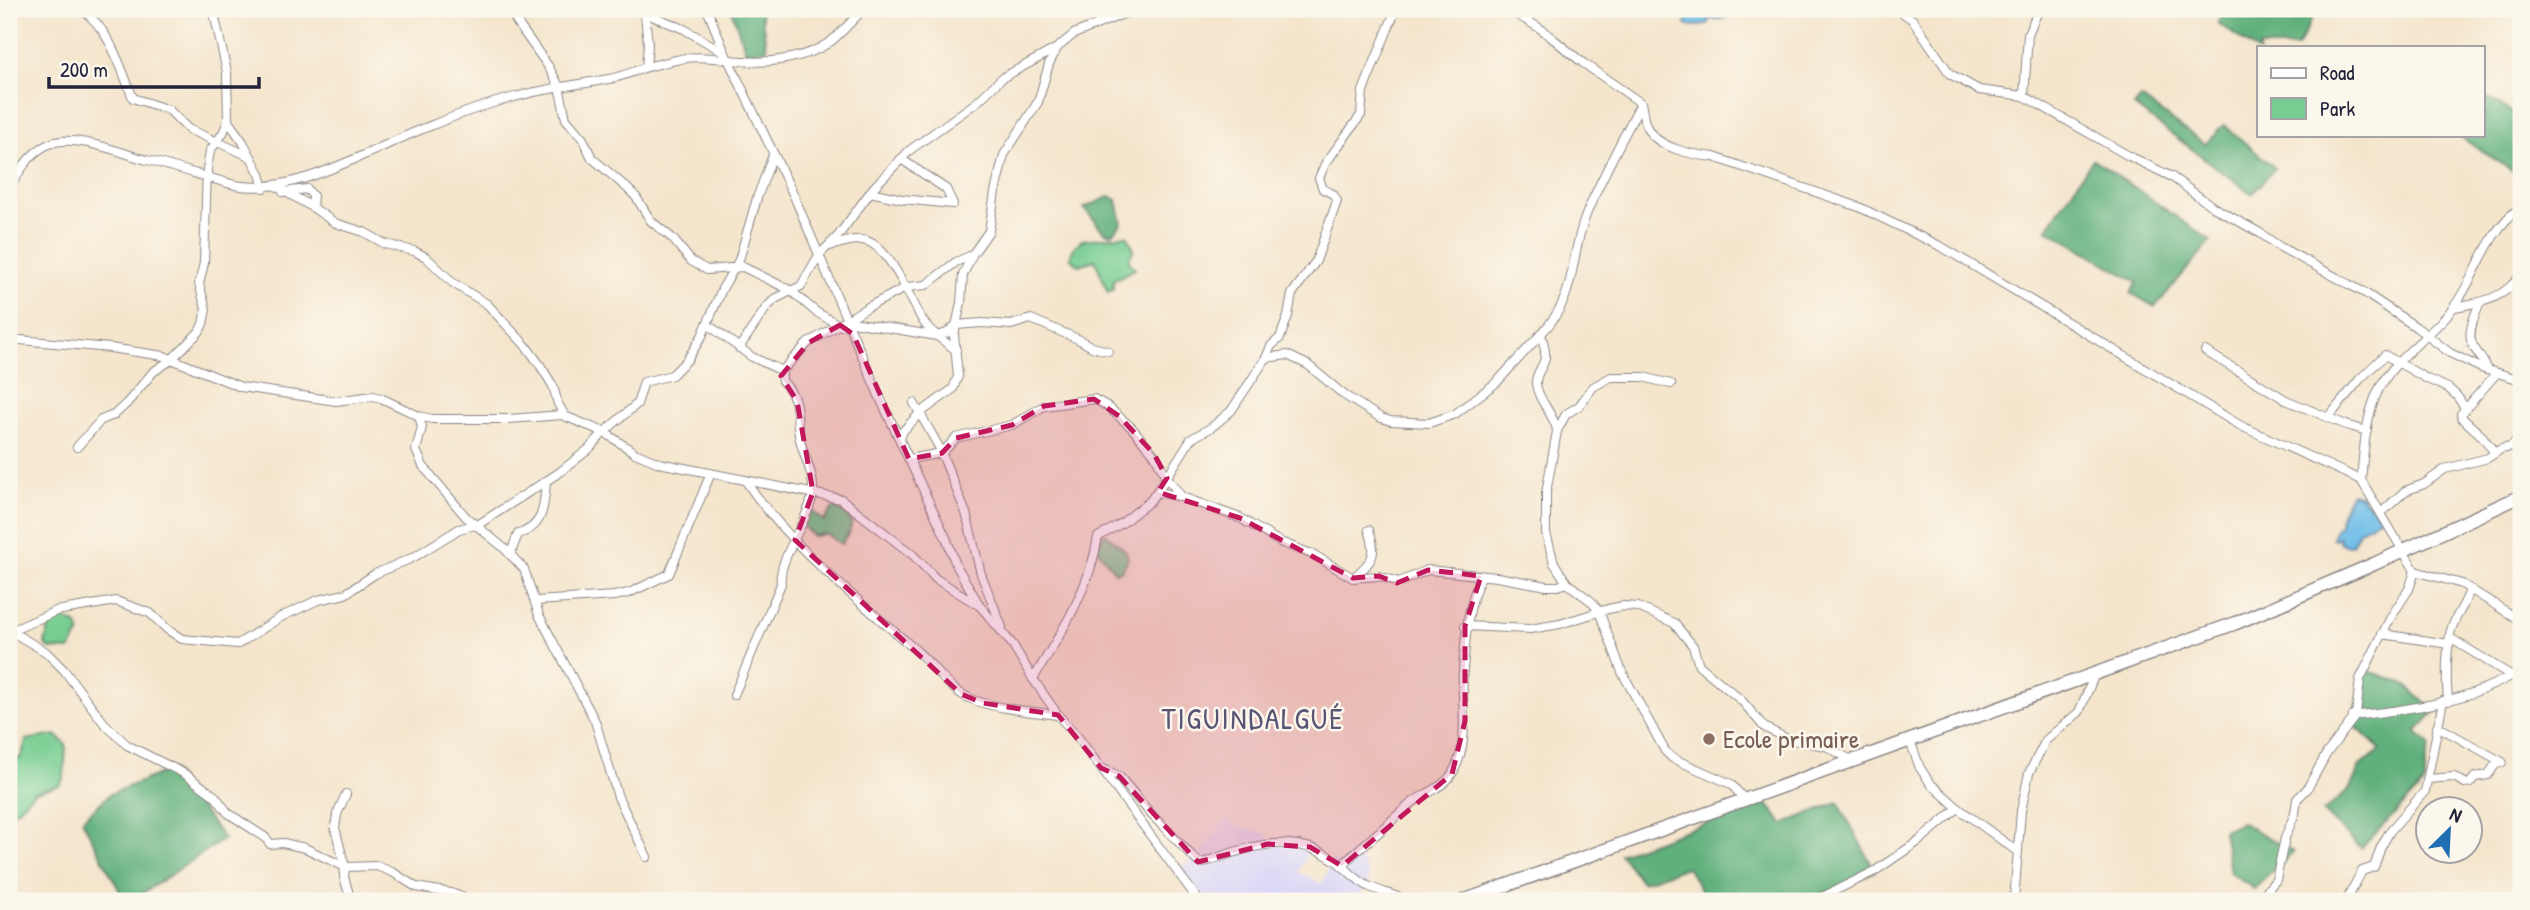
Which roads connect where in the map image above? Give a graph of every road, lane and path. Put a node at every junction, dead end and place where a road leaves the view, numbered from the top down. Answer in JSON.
{"nodes":[{"id":1,"x":80,"y":9,"type":"edge"},
{"id":2,"x":213,"y":9,"type":"edge"},
{"id":3,"x":513,"y":9,"type":"edge"},
{"id":4,"x":635,"y":9,"type":"edge"},
{"id":5,"x":707,"y":9,"type":"edge"},
{"id":6,"x":864,"y":9,"type":"edge"},
{"id":7,"x":1135,"y":9,"type":"edge"},
{"id":8,"x":1396,"y":9,"type":"edge"},
{"id":9,"x":1508,"y":9,"type":"edge"},
{"id":10,"x":1897,"y":9,"type":"edge"},
{"id":11,"x":2039,"y":9,"type":"edge"},
{"id":12,"x":645,"y":15,"type":"junction"},
{"id":13,"x":1057,"y":48,"type":"junction"},
{"id":14,"x":727,"y":57,"type":"junction"},
{"id":15,"x":646,"y":67,"type":"junction"},
{"id":16,"x":559,"y":86,"type":"junction"},
{"id":17,"x":2024,"y":96,"type":"junction"},
{"id":18,"x":1641,"y":103,"type":"junction"},
{"id":19,"x":228,"y":121,"type":"junction"},
{"id":20,"x":215,"y":142,"type":"junction"},
{"id":21,"x":773,"y":155,"type":"junction"},
{"id":22,"x":249,"y":156,"type":"junction"},
{"id":23,"x":901,"y":159,"type":"junction"},
{"id":24,"x":207,"y":177,"type":"junction"},
{"id":25,"x":274,"y":185,"type":"junction"},
{"id":26,"x":264,"y":188,"type":"junction"},
{"id":27,"x":9,"y":189,"type":"edge"},
{"id":28,"x":870,"y":192,"type":"junction"},
{"id":29,"x":2521,"y":207,"type":"edge"},
{"id":30,"x":829,"y":246,"type":"junction"},
{"id":31,"x":819,"y":255,"type":"junction"},
{"id":32,"x":972,"y":255,"type":"junction"},
{"id":33,"x":735,"y":267,"type":"junction"},
{"id":34,"x":2521,"y":275,"type":"edge"},
{"id":35,"x":907,"y":287,"type":"junction"},
{"id":36,"x":790,"y":290,"type":"junction"},
{"id":37,"x":2480,"y":303,"type":"junction"},
{"id":38,"x":2454,"y":307,"type":"junction"},
{"id":39,"x":844,"y":323,"type":"junction"},
{"id":40,"x":707,"y":324,"type":"junction"},
{"id":41,"x":956,"y":325,"type":"junction"},
{"id":42,"x":1541,"y":334,"type":"junction"},
{"id":43,"x":937,"y":336,"type":"junction"},
{"id":44,"x":2427,"y":336,"type":"junction"},
{"id":45,"x":9,"y":339,"type":"edge"},
{"id":46,"x":739,"y":348,"type":"junction"},
{"id":47,"x":956,"y":351,"type":"junction"},
{"id":48,"x":1108,"y":351,"type":"dead end"},
{"id":49,"x":2205,"y":351,"type":"dead end"},
{"id":50,"x":1266,"y":358,"type":"junction"},
{"id":51,"x":171,"y":359,"type":"junction"},
{"id":52,"x":2399,"y":362,"type":"junction"},
{"id":53,"x":2487,"y":370,"type":"junction"},
{"id":54,"x":782,"y":371,"type":"junction"},
{"id":55,"x":2496,"y":374,"type":"junction"},
{"id":56,"x":2521,"y":380,"type":"edge"},
{"id":57,"x":1671,"y":384,"type":"dead end"},
{"id":58,"x":914,"y":403,"type":"dead end"},
{"id":59,"x":2465,"y":408,"type":"junction"},
{"id":60,"x":920,"y":413,"type":"junction"},
{"id":61,"x":419,"y":416,"type":"junction"},
{"id":62,"x":565,"y":416,"type":"junction"},
{"id":63,"x":2328,"y":418,"type":"junction"},
{"id":64,"x":1557,"y":431,"type":"junction"},
{"id":65,"x":2367,"y":431,"type":"junction"},
{"id":66,"x":604,"y":432,"type":"junction"},
{"id":67,"x":2521,"y":437,"type":"edge"},
{"id":68,"x":900,"y":439,"type":"junction"},
{"id":69,"x":77,"y":447,"type":"dead end"},
{"id":70,"x":942,"y":453,"type":"junction"},
{"id":71,"x":2495,"y":453,"type":"junction"},
{"id":72,"x":909,"y":459,"type":"junction"},
{"id":73,"x":711,"y":473,"type":"junction"},
{"id":74,"x":1167,"y":478,"type":"junction"},
{"id":75,"x":745,"y":480,"type":"junction"},
{"id":76,"x":2361,"y":480,"type":"junction"},
{"id":77,"x":546,"y":481,"type":"junction"},
{"id":78,"x":813,"y":492,"type":"junction"},
{"id":79,"x":1158,"y":492,"type":"junction"},
{"id":80,"x":2521,"y":496,"type":"edge"},
{"id":81,"x":1182,"y":497,"type":"junction"},
{"id":82,"x":2381,"y":513,"type":"junction"},
{"id":83,"x":475,"y":526,"type":"junction"},
{"id":84,"x":1369,"y":530,"type":"dead end"},
{"id":85,"x":795,"y":540,"type":"junction"},
{"id":86,"x":2402,"y":551,"type":"junction"},
{"id":87,"x":510,"y":555,"type":"junction"},
{"id":88,"x":2415,"y":571,"type":"junction"},
{"id":89,"x":1481,"y":576,"type":"junction"},
{"id":90,"x":1353,"y":578,"type":"junction"},
{"id":91,"x":1567,"y":583,"type":"junction"},
{"id":92,"x":2470,"y":589,"type":"junction"},
{"id":93,"x":536,"y":601,"type":"junction"},
{"id":94,"x":980,"y":606,"type":"junction"},
{"id":95,"x":1599,"y":611,"type":"junction"},
{"id":96,"x":2521,"y":621,"type":"edge"},
{"id":97,"x":1465,"y":626,"type":"junction"},
{"id":98,"x":10,"y":632,"type":"edge"},
{"id":99,"x":2382,"y":634,"type":"junction"},
{"id":100,"x":1006,"y":636,"type":"junction"},
{"id":101,"x":2450,"y":641,"type":"junction"},
{"id":102,"x":2521,"y":670,"type":"edge"},
{"id":103,"x":2095,"y":674,"type":"junction"},
{"id":104,"x":2512,"y":676,"type":"junction"},
{"id":105,"x":1033,"y":679,"type":"junction"},
{"id":106,"x":734,"y":695,"type":"dead end"},
{"id":107,"x":2446,"y":701,"type":"junction"},
{"id":108,"x":1058,"y":715,"type":"junction"},
{"id":109,"x":2353,"y":716,"type":"junction"},
{"id":110,"x":2437,"y":726,"type":"junction"},
{"id":111,"x":1910,"y":741,"type":"junction"},
{"id":112,"x":1853,"y":761,"type":"junction"},
{"id":113,"x":1101,"y":768,"type":"junction"},
{"id":114,"x":2428,"y":779,"type":"junction"},
{"id":115,"x":346,"y":794,"type":"dead end"},
{"id":116,"x":1744,"y":799,"type":"junction"},
{"id":117,"x":1958,"y":808,"type":"junction"},
{"id":118,"x":2018,"y":852,"type":"junction"},
{"id":119,"x":647,"y":857,"type":"dead end"},
{"id":120,"x":1342,"y":866,"type":"junction"},
{"id":121,"x":345,"y":867,"type":"junction"},
{"id":122,"x":351,"y":901,"type":"edge"},
{"id":123,"x":472,"y":901,"type":"edge"},
{"id":124,"x":1199,"y":901,"type":"edge"},
{"id":125,"x":1408,"y":901,"type":"edge"},
{"id":126,"x":1463,"y":901,"type":"edge"},
{"id":127,"x":1814,"y":901,"type":"edge"},
{"id":128,"x":2014,"y":901,"type":"edge"},
{"id":129,"x":2258,"y":901,"type":"edge"},
{"id":130,"x":2346,"y":901,"type":"edge"}],
"edges":[{"from":1,"to":20,"type":"street"},
{"from":2,"to":19,"type":"street"},
{"from":3,"to":16,"type":"street"},
{"from":4,"to":12,"type":"street"},
{"from":5,"to":14,"type":"street"},
{"from":6,"to":14,"type":"street"},
{"from":7,"to":13,"type":"street"},
{"from":8,"to":50,"type":"street"},
{"from":9,"to":18,"type":"street"},
{"from":10,"to":17,"type":"street"},
{"from":11,"to":17,"type":"street"},
{"from":12,"to":14,"type":"street"},
{"from":12,"to":15,"type":"street"},
{"from":13,"to":23,"type":"street"},
{"from":13,"to":32,"type":"street"},
{"from":14,"to":15,"type":"street"},
{"from":14,"to":21,"type":"street"},
{"from":15,"to":16,"type":"street"},
{"from":16,"to":25,"type":"street"},
{"from":16,"to":33,"type":"street"},
{"from":17,"to":44,"type":"street"},
{"from":18,"to":42,"type":"street"},
{"from":18,"to":76,"type":"street"},
{"from":19,"to":20,"type":"street"},
{"from":19,"to":22,"type":"street"},
{"from":20,"to":22,"type":"street"},
{"from":20,"to":24,"type":"street"},
{"from":21,"to":31,"type":"street"},
{"from":21,"to":33,"type":"street"},
{"from":22,"to":26,"type":"street"},
{"from":23,"to":28,"type":"street"},
{"from":23,"to":28,"type":"street"},
{"from":24,"to":26,"type":"street"},
{"from":24,"to":27,"type":"street"},
{"from":24,"to":51,"type":"street"},
{"from":25,"to":26,"type":"street"},
{"from":25,"to":62,"type":"street"},
{"from":28,"to":30,"type":"street"},
{"from":29,"to":38,"type":"street"},
{"from":30,"to":31,"type":"street"},
{"from":30,"to":35,"type":"street"},
{"from":31,"to":36,"type":"street"},
{"from":31,"to":39,"type":"street"},
{"from":32,"to":35,"type":"street"},
{"from":32,"to":41,"type":"street"},
{"from":33,"to":36,"type":"street"},
{"from":33,"to":40,"type":"street"},
{"from":34,"to":37,"type":"street"},
{"from":35,"to":39,"type":"street"},
{"from":35,"to":43,"type":"street"},
{"from":36,"to":39,"type":"street"},
{"from":36,"to":46,"type":"street"},
{"from":37,"to":38,"type":"street"},
{"from":37,"to":53,"type":"street"},
{"from":38,"to":44,"type":"street"},
{"from":39,"to":43,"type":"street"},
{"from":39,"to":54,"type":"street"},
{"from":39,"to":68,"type":"street"},
{"from":40,"to":46,"type":"street"},
{"from":40,"to":66,"type":"street"},
{"from":41,"to":43,"type":"street"},
{"from":41,"to":47,"type":"street"},
{"from":41,"to":48,"type":"street"},
{"from":42,"to":50,"type":"street"},
{"from":42,"to":64,"type":"street"},
{"from":43,"to":47,"type":"street"},
{"from":44,"to":52,"type":"street"},
{"from":44,"to":53,"type":"street"},
{"from":45,"to":51,"type":"street"},
{"from":46,"to":54,"type":"street"},
{"from":47,"to":60,"type":"street"},
{"from":49,"to":63,"type":"street"},
{"from":50,"to":74,"type":"street"},
{"from":51,"to":61,"type":"street"},
{"from":51,"to":69,"type":"street"},
{"from":52,"to":59,"type":"street"},
{"from":52,"to":63,"type":"street"},
{"from":52,"to":65,"type":"street"},
{"from":53,"to":55,"type":"street"},
{"from":54,"to":78,"type":"street"},
{"from":55,"to":56,"type":"street"},
{"from":55,"to":59,"type":"street"},
{"from":57,"to":64,"type":"street"},
{"from":58,"to":60,"type":"street"},
{"from":59,"to":71,"type":"street"},
{"from":60,"to":68,"type":"street"},
{"from":60,"to":70,"type":"street"},
{"from":61,"to":62,"type":"street"},
{"from":61,"to":83,"type":"street"},
{"from":62,"to":66,"type":"street"},
{"from":63,"to":65,"type":"street"},
{"from":64,"to":91,"type":"street"},
{"from":65,"to":76,"type":"street"},
{"from":66,"to":73,"type":"street"},
{"from":66,"to":77,"type":"street"},
{"from":67,"to":71,"type":"street"},
{"from":68,"to":72,"type":"street"},
{"from":70,"to":72,"type":"street"},
{"from":70,"to":74,"type":"street"},
{"from":70,"to":100,"type":"street"},
{"from":71,"to":82,"type":"street"},
{"from":72,"to":94,"type":"street"},
{"from":73,"to":75,"type":"street"},
{"from":73,"to":93,"type":"street"},
{"from":74,"to":79,"type":"street"},
{"from":74,"to":81,"type":"street"},
{"from":75,"to":78,"type":"street"},
{"from":75,"to":85,"type":"street"},
{"from":76,"to":82,"type":"street"},
{"from":77,"to":83,"type":"street"},
{"from":77,"to":87,"type":"street"},
{"from":78,"to":85,"type":"street"},
{"from":78,"to":94,"type":"street"},
{"from":79,"to":81,"type":"street"},
{"from":79,"to":105,"type":"street"},
{"from":80,"to":86,"type":"street"},
{"from":81,"to":90,"type":"street"},
{"from":82,"to":86,"type":"street"},
{"from":83,"to":87,"type":"street"},
{"from":83,"to":98,"type":"street"},
{"from":84,"to":90,"type":"street"},
{"from":85,"to":106,"type":"street"},
{"from":85,"to":108,"type":"street"},
{"from":86,"to":88,"type":"street"},
{"from":86,"to":103,"type":"street"},
{"from":87,"to":93,"type":"street"},
{"from":88,"to":92,"type":"street"},
{"from":88,"to":99,"type":"street"},
{"from":89,"to":90,"type":"street"},
{"from":89,"to":91,"type":"street"},
{"from":89,"to":97,"type":"street"},
{"from":91,"to":95,"type":"street"},
{"from":92,"to":96,"type":"street"},
{"from":92,"to":101,"type":"street"},
{"from":93,"to":119,"type":"street"},
{"from":94,"to":100,"type":"street"},
{"from":95,"to":97,"type":"street"},
{"from":95,"to":112,"type":"street"},
{"from":95,"to":116,"type":"street"},
{"from":97,"to":120,"type":"street"},
{"from":98,"to":121,"type":"street"},
{"from":99,"to":101,"type":"street"},
{"from":99,"to":109,"type":"street"},
{"from":100,"to":105,"type":"street"},
{"from":101,"to":104,"type":"street"},
{"from":101,"to":107,"type":"street"},
{"from":102,"to":104,"type":"street"},
{"from":103,"to":111,"type":"street"},
{"from":103,"to":118,"type":"street"},
{"from":104,"to":107,"type":"street"},
{"from":105,"to":108,"type":"street"},
{"from":107,"to":109,"type":"street"},
{"from":107,"to":110,"type":"street"},
{"from":108,"to":113,"type":"street"},
{"from":109,"to":129,"type":"street"},
{"from":110,"to":114,"type":"street"},
{"from":110,"to":114,"type":"street"},
{"from":111,"to":112,"type":"street"},
{"from":111,"to":117,"type":"street"},
{"from":112,"to":116,"type":"street"},
{"from":113,"to":120,"type":"street"},
{"from":113,"to":124,"type":"street"},
{"from":114,"to":130,"type":"street"},
{"from":115,"to":121,"type":"street"},
{"from":116,"to":126,"type":"street"},
{"from":117,"to":118,"type":"street"},
{"from":117,"to":127,"type":"street"},
{"from":118,"to":128,"type":"street"},
{"from":120,"to":125,"type":"street"},
{"from":121,"to":122,"type":"street"},
{"from":121,"to":123,"type":"street"}]}
